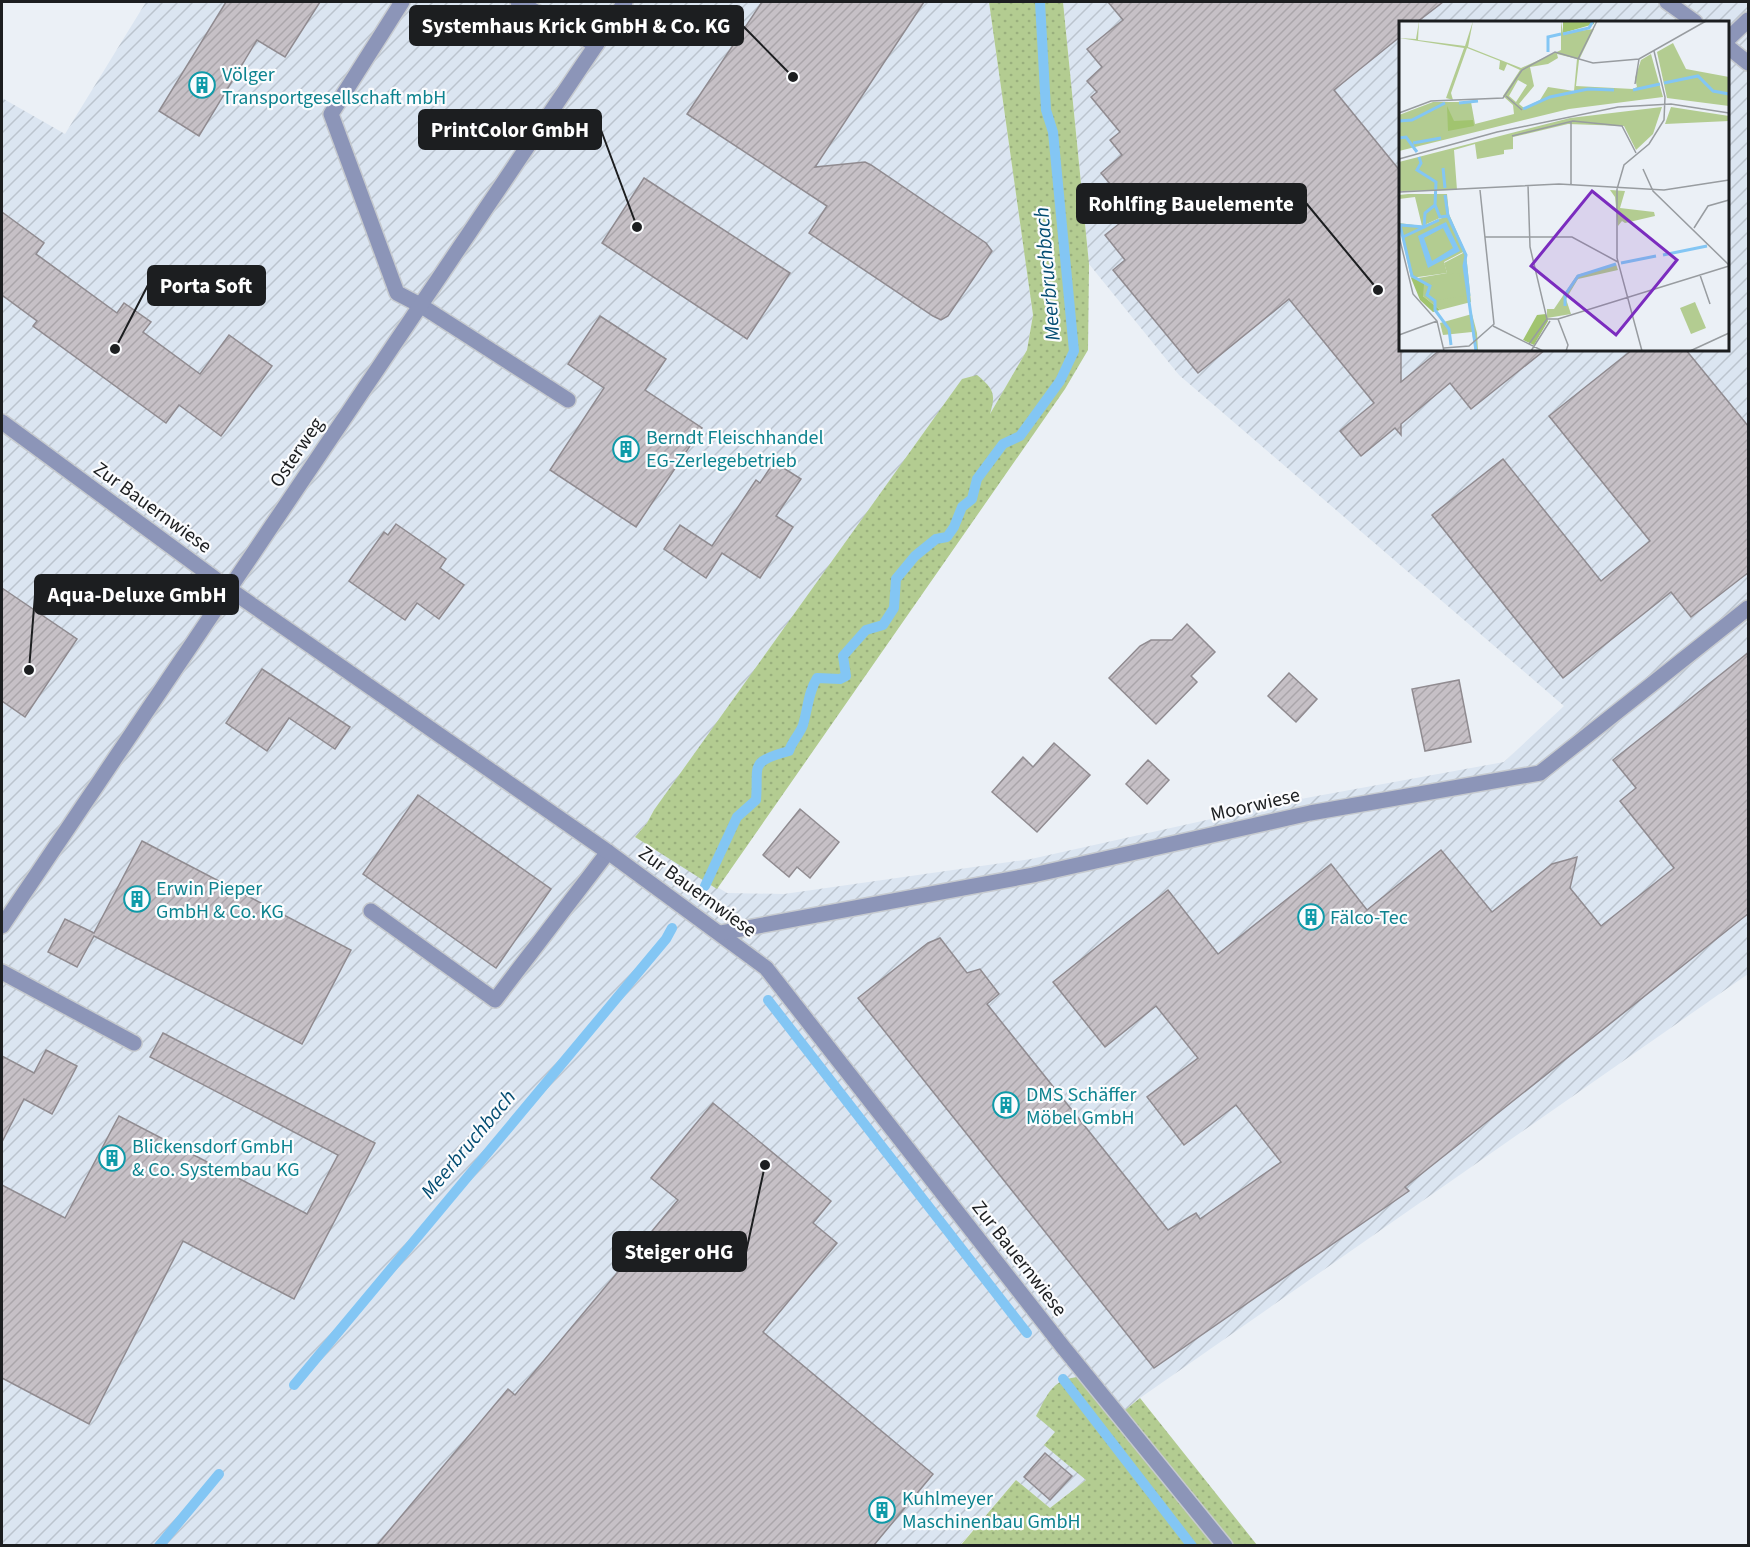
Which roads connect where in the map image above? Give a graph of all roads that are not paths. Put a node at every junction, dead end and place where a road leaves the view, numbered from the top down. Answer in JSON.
{"nodes":[{"id":1,"x":402,"y":2,"type":"edge"},
{"id":2,"x":518,"y":2,"type":"edge"},
{"id":3,"x":625,"y":2,"type":"edge"},
{"id":4,"x":1667,"y":2,"type":"edge"},
{"id":5,"x":1749,"y":20,"type":"edge"},
{"id":6,"x":1694,"y":21,"type":"edge"},
{"id":7,"x":1729,"y":38,"type":"edge"},
{"id":8,"x":596,"y":45,"type":"junction"},
{"id":9,"x":1729,"y":48,"type":"edge"},
{"id":10,"x":1749,"y":63,"type":"edge"},
{"id":11,"x":420,"y":305,"type":"junction"},
{"id":12,"x":568,"y":400,"type":"dead end"},
{"id":13,"x":2,"y":422,"type":"edge"},
{"id":14,"x":229,"y":589,"type":"junction"},
{"id":15,"x":1749,"y":608,"type":"edge"},
{"id":16,"x":609,"y":852,"type":"junction"},
{"id":17,"x":370,"y":911,"type":"dead end"},
{"id":18,"x":2,"y":926,"type":"edge"},
{"id":19,"x":720,"y":933,"type":"junction"},
{"id":20,"x":2,"y":972,"type":"edge"},
{"id":21,"x":134,"y":1043,"type":"dead end"},
{"id":22,"x":1226,"y":1545,"type":"edge"}],
"edges":[{"from":1,"to":11,"type":"street"},
{"from":2,"to":8,"type":"street"},
{"from":3,"to":8,"type":"street","name":"Osterweg"},
{"from":4,"to":6,"type":"street"},
{"from":5,"to":7,"type":"street"},
{"from":8,"to":11,"type":"street","name":"Osterweg"},
{"from":9,"to":10,"type":"street"},
{"from":11,"to":12,"type":"street"},
{"from":11,"to":14,"type":"street","name":"Osterweg"},
{"from":13,"to":14,"type":"street","name":"Zur Bauernwiese"},
{"from":14,"to":16,"type":"street","name":"Zur Bauernwiese"},
{"from":14,"to":18,"type":"street","name":"Osterweg"},
{"from":15,"to":19,"type":"street","name":"Moorwiese"},
{"from":16,"to":17,"type":"street"},
{"from":16,"to":19,"type":"street","name":"Zur Bauernwiese"},
{"from":19,"to":22,"type":"street","name":"Zur Bauernwiese"},
{"from":20,"to":21,"type":"street"}]}
